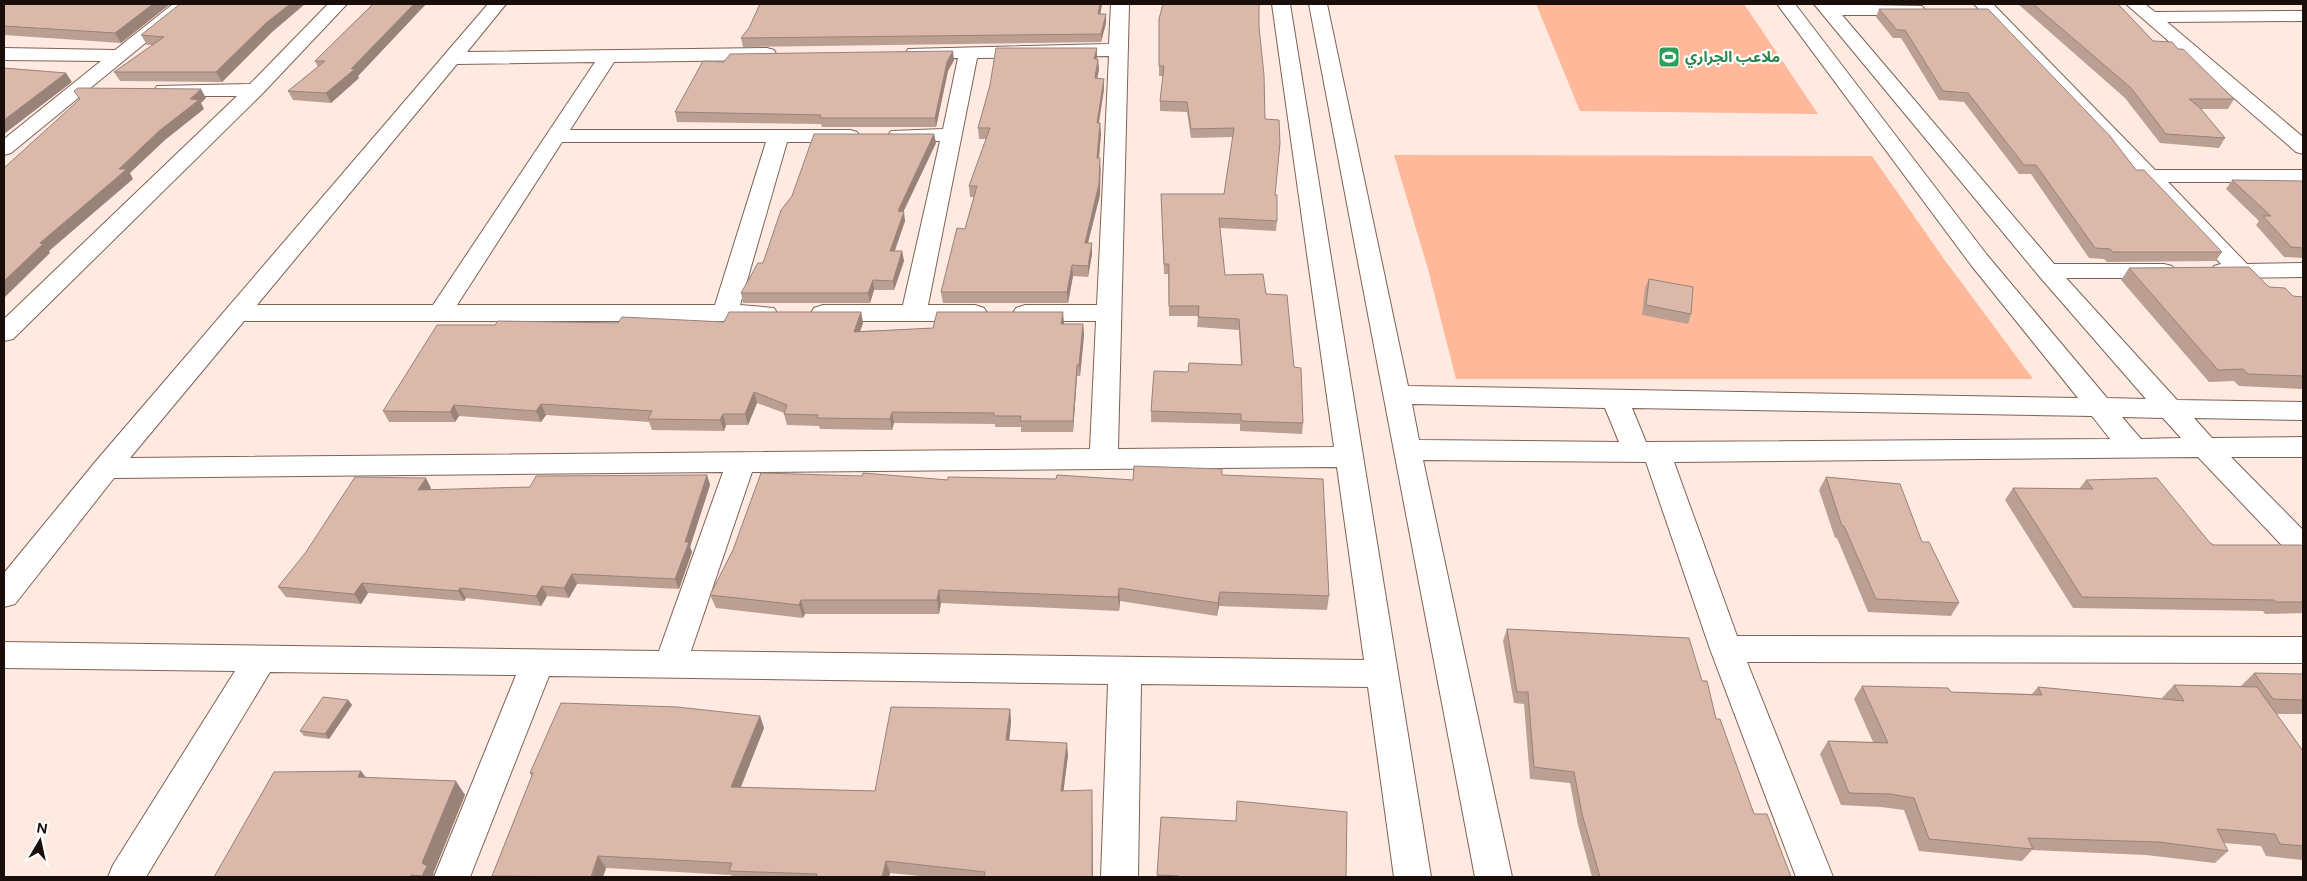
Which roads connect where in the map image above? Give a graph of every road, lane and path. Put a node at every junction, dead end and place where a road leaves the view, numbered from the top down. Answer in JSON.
{"nodes":[{"id":1,"x":184,"y":4,"type":"edge"},
{"id":2,"x":338,"y":4,"type":"edge"},
{"id":3,"x":497,"y":4,"type":"edge"},
{"id":4,"x":1120,"y":4,"type":"edge"},
{"id":5,"x":1281,"y":4,"type":"edge"},
{"id":6,"x":1318,"y":4,"type":"edge"},
{"id":7,"x":1786,"y":4,"type":"edge"},
{"id":8,"x":2135,"y":4,"type":"edge"},
{"id":9,"x":1826,"y":7,"type":"edge"},
{"id":10,"x":1981,"y":8,"type":"edge"},
{"id":11,"x":1932,"y":10,"type":"edge"},
{"id":12,"x":2303,"y":16,"type":"edge"},
{"id":13,"x":2150,"y":17,"type":"junction"},
{"id":14,"x":1118,"y":50,"type":"junction"},
{"id":15,"x":969,"y":52,"type":"junction"},
{"id":16,"x":901,"y":53,"type":"edge"},
{"id":17,"x":4,"y":54,"type":"edge"},
{"id":18,"x":784,"y":54,"type":"edge"},
{"id":19,"x":119,"y":56,"type":"junction"},
{"id":20,"x":608,"y":56,"type":"junction"},
{"id":21,"x":451,"y":58,"type":"junction"},
{"id":22,"x":76,"y":90,"type":"junction"},
{"id":23,"x":104,"y":90,"type":"edge"},
{"id":24,"x":255,"y":90,"type":"junction"},
{"id":25,"x":142,"y":91,"type":"edge"},
{"id":26,"x":952,"y":135,"type":"junction"},
{"id":27,"x":555,"y":136,"type":"junction"},
{"id":28,"x":778,"y":136,"type":"junction"},
{"id":29,"x":2303,"y":148,"type":"edge"},
{"id":30,"x":4,"y":149,"type":"edge"},
{"id":31,"x":2150,"y":176,"type":"junction"},
{"id":32,"x":2303,"y":176,"type":"edge"},
{"id":33,"x":2303,"y":270,"type":"edge"},
{"id":34,"x":2047,"y":271,"type":"junction"},
{"id":35,"x":2241,"y":271,"type":"junction"},
{"id":36,"x":914,"y":312,"type":"junction"},
{"id":37,"x":237,"y":313,"type":"junction"},
{"id":38,"x":440,"y":313,"type":"junction"},
{"id":39,"x":725,"y":313,"type":"junction"},
{"id":40,"x":1109,"y":313,"type":"junction"},
{"id":41,"x":4,"y":333,"type":"edge"},
{"id":42,"x":1397,"y":395,"type":"junction"},
{"id":43,"x":1615,"y":400,"type":"junction"},
{"id":44,"x":2097,"y":406,"type":"junction"},
{"id":45,"x":2169,"y":408,"type":"junction"},
{"id":46,"x":2303,"y":411,"type":"edge"},
{"id":47,"x":2303,"y":447,"type":"edge"},
{"id":48,"x":2132,"y":448,"type":"junction"},
{"id":49,"x":2205,"y":448,"type":"junction"},
{"id":50,"x":1407,"y":450,"type":"junction"},
{"id":51,"x":1647,"y":451,"type":"junction"},
{"id":52,"x":1350,"y":457,"type":"junction"},
{"id":53,"x":1104,"y":459,"type":"junction"},
{"id":54,"x":741,"y":462,"type":"junction"},
{"id":55,"x":106,"y":468,"type":"junction"},
{"id":56,"x":2303,"y":548,"type":"edge"},
{"id":57,"x":4,"y":595,"type":"edge"},
{"id":58,"x":1726,"y":648,"type":"junction"},
{"id":59,"x":2303,"y":650,"type":"edge"},
{"id":60,"x":4,"y":655,"type":"edge"},
{"id":61,"x":261,"y":658,"type":"junction"},
{"id":62,"x":538,"y":662,"type":"junction"},
{"id":63,"x":671,"y":663,"type":"junction"},
{"id":64,"x":1125,"y":670,"type":"junction"},
{"id":65,"x":1382,"y":674,"type":"junction"},
{"id":66,"x":126,"y":877,"type":"edge"},
{"id":67,"x":452,"y":877,"type":"edge"},
{"id":68,"x":1119,"y":877,"type":"edge"},
{"id":69,"x":1413,"y":877,"type":"edge"},
{"id":70,"x":1493,"y":877,"type":"edge"},
{"id":71,"x":1814,"y":877,"type":"edge"}],
"edges":[{"from":1,"to":19,"type":"street"},
{"from":2,"to":24,"type":"street"},
{"from":3,"to":21,"type":"street"},
{"from":4,"to":14,"type":"street"},
{"from":5,"to":52,"type":"street"},
{"from":6,"to":42,"type":"street"},
{"from":7,"to":44,"type":"street"},
{"from":8,"to":13,"type":"street"},
{"from":9,"to":11,"type":"street"},
{"from":9,"to":34,"type":"street"},
{"from":10,"to":31,"type":"street"},
{"from":12,"to":13,"type":"street"},
{"from":13,"to":29,"type":"street"},
{"from":14,"to":15,"type":"street"},
{"from":14,"to":40,"type":"street"},
{"from":15,"to":16,"type":"street"},
{"from":15,"to":26,"type":"street"},
{"from":17,"to":19,"type":"street"},
{"from":18,"to":20,"type":"street"},
{"from":19,"to":22,"type":"street"},
{"from":20,"to":21,"type":"street"},
{"from":20,"to":27,"type":"street"},
{"from":21,"to":37,"type":"street"},
{"from":22,"to":23,"type":"street"},
{"from":22,"to":30,"type":"street"},
{"from":24,"to":25,"type":"street"},
{"from":24,"to":41,"type":"street"},
{"from":26,"to":28,"type":"street"},
{"from":26,"to":36,"type":"street"},
{"from":27,"to":28,"type":"street"},
{"from":27,"to":38,"type":"street"},
{"from":28,"to":39,"type":"street"},
{"from":31,"to":32,"type":"street"},
{"from":31,"to":35,"type":"street"},
{"from":33,"to":35,"type":"street"},
{"from":34,"to":35,"type":"street"},
{"from":34,"to":45,"type":"street"},
{"from":36,"to":39,"type":"street"},
{"from":36,"to":40,"type":"street"},
{"from":37,"to":38,"type":"street"},
{"from":37,"to":55,"type":"street"},
{"from":38,"to":39,"type":"street"},
{"from":40,"to":53,"type":"street"},
{"from":42,"to":43,"type":"street"},
{"from":42,"to":50,"type":"street"},
{"from":43,"to":44,"type":"street"},
{"from":43,"to":51,"type":"street"},
{"from":44,"to":45,"type":"street"},
{"from":44,"to":48,"type":"street"},
{"from":45,"to":46,"type":"street"},
{"from":45,"to":49,"type":"street"},
{"from":47,"to":49,"type":"street"},
{"from":48,"to":49,"type":"street"},
{"from":48,"to":51,"type":"street"},
{"from":49,"to":56,"type":"street"},
{"from":50,"to":51,"type":"street"},
{"from":50,"to":70,"type":"street"},
{"from":51,"to":58,"type":"street"},
{"from":52,"to":53,"type":"street"},
{"from":52,"to":65,"type":"street"},
{"from":53,"to":54,"type":"street"},
{"from":54,"to":55,"type":"street"},
{"from":54,"to":63,"type":"street"},
{"from":55,"to":57,"type":"street"},
{"from":58,"to":59,"type":"street"},
{"from":58,"to":71,"type":"street"},
{"from":60,"to":61,"type":"street"},
{"from":61,"to":62,"type":"street"},
{"from":61,"to":66,"type":"street"},
{"from":62,"to":63,"type":"street"},
{"from":62,"to":67,"type":"street"},
{"from":63,"to":64,"type":"street"},
{"from":64,"to":65,"type":"street"},
{"from":64,"to":68,"type":"street"},
{"from":65,"to":69,"type":"street"}]}
